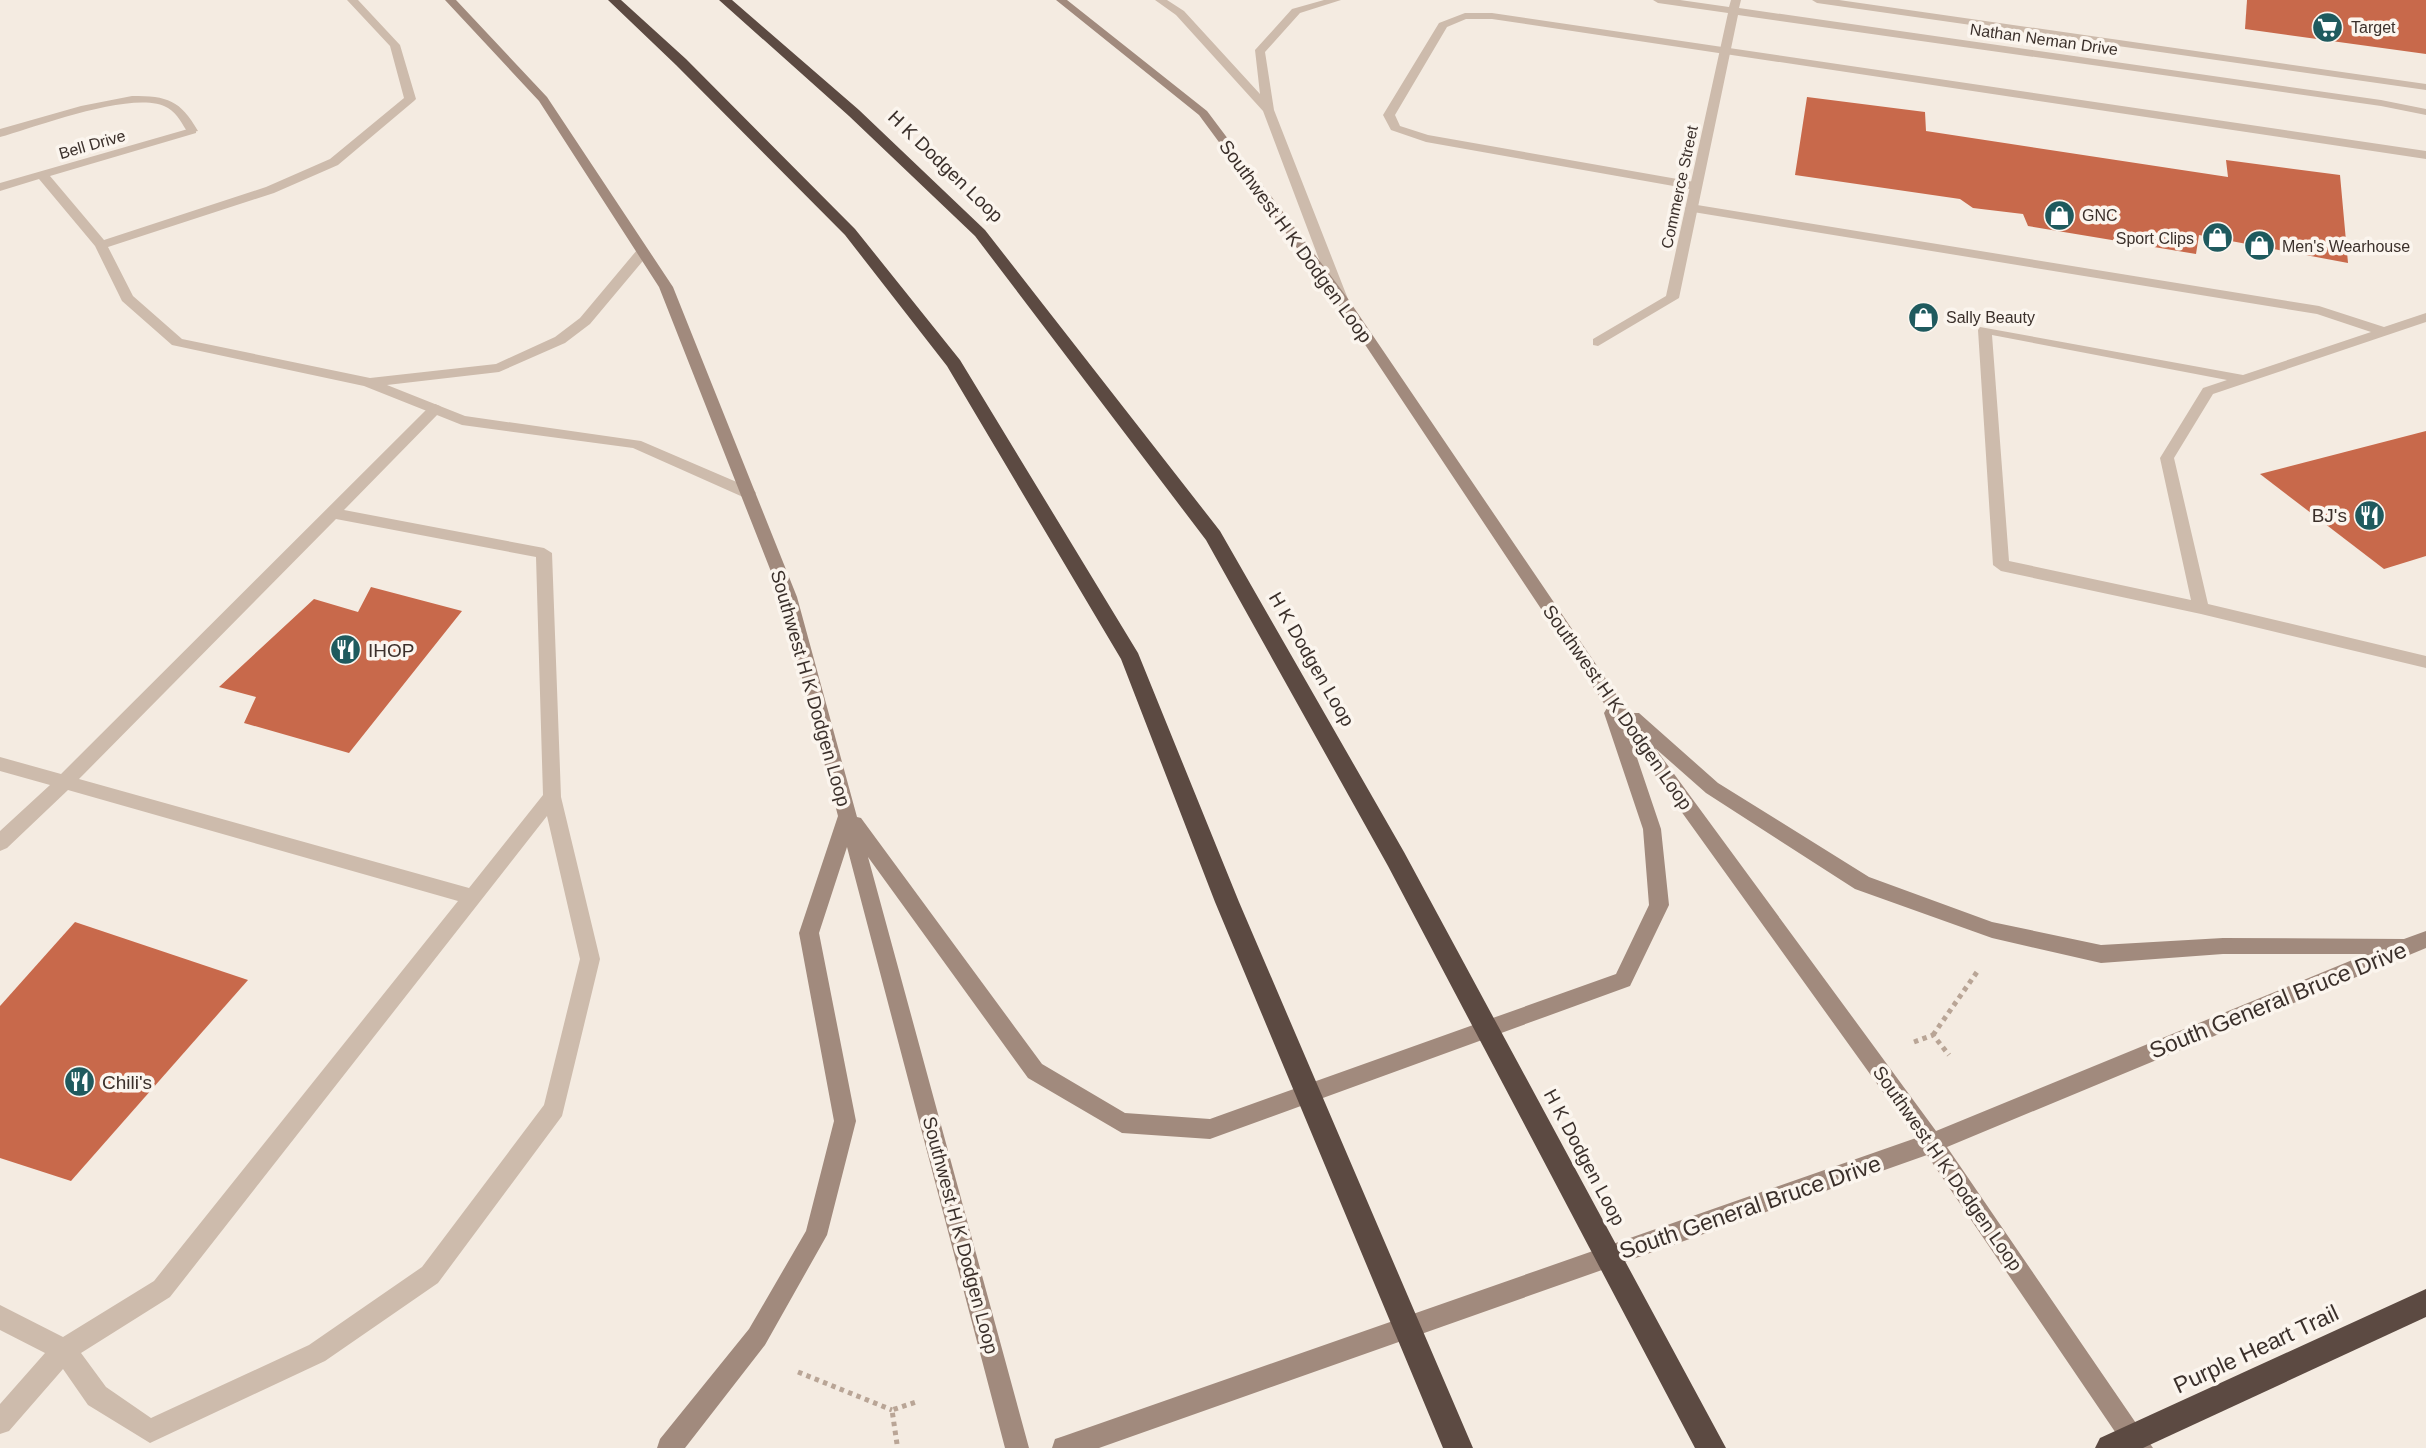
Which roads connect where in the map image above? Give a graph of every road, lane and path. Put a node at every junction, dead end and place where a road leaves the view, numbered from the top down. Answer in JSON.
{"nodes":[{"id":1,"x":352,"y":0,"type":"edge"},
{"id":2,"x":450,"y":0,"type":"edge"},
{"id":3,"x":614,"y":0,"type":"edge"},
{"id":4,"x":725,"y":0,"type":"edge"},
{"id":5,"x":1061,"y":0,"type":"edge"},
{"id":6,"x":1160,"y":0,"type":"edge"},
{"id":7,"x":1336,"y":0,"type":"edge"},
{"id":8,"x":1658,"y":0,"type":"edge"},
{"id":9,"x":1817,"y":0,"type":"edge"},
{"id":10,"x":1735,"y":5,"type":"edge"},
{"id":11,"x":1725,"y":50,"type":"junction"},
{"id":12,"x":2426,"y":87,"type":"edge"},
{"id":13,"x":1268,"y":110,"type":"junction"},
{"id":14,"x":2426,"y":112,"type":"edge"},
{"id":15,"x":0,"y":133,"type":"edge"},
{"id":16,"x":2426,"y":155,"type":"edge"},
{"id":17,"x":42,"y":175,"type":"junction"},
{"id":18,"x":1696,"y":186,"type":"junction"},
{"id":19,"x":0,"y":187,"type":"edge"},
{"id":20,"x":1691,"y":208,"type":"junction"},
{"id":21,"x":101,"y":245,"type":"junction"},
{"id":22,"x":642,"y":253,"type":"junction"},
{"id":23,"x":1341,"y":299,"type":"junction"},
{"id":24,"x":2426,"y":317,"type":"edge"},
{"id":25,"x":2412,"y":322,"type":"junction"},
{"id":26,"x":2426,"y":331,"type":"edge"},
{"id":27,"x":2384,"y":332,"type":"junction"},
{"id":28,"x":1598,"y":342,"type":"dead end"},
{"id":29,"x":2243,"y":379,"type":"junction"},
{"id":30,"x":368,"y":382,"type":"junction"},
{"id":31,"x":435,"y":410,"type":"junction"},
{"id":32,"x":748,"y":493,"type":"junction"},
{"id":33,"x":334,"y":513,"type":"junction"},
{"id":34,"x":2201,"y":608,"type":"junction"},
{"id":35,"x":2426,"y":662,"type":"edge"},
{"id":36,"x":1606,"y":694,"type":"junction"},
{"id":37,"x":0,"y":764,"type":"edge"},
{"id":38,"x":66,"y":781,"type":"junction"},
{"id":39,"x":552,"y":797,"type":"junction"},
{"id":40,"x":848,"y":815,"type":"junction"},
{"id":41,"x":0,"y":843,"type":"edge"},
{"id":42,"x":472,"y":897,"type":"junction"},
{"id":43,"x":2417,"y":942,"type":"edge"},
{"id":44,"x":1978,"y":972,"type":"dead end"},
{"id":45,"x":1933,"y":1035,"type":"junction"},
{"id":46,"x":1914,"y":1042,"type":"dead end"},
{"id":47,"x":1949,"y":1055,"type":"dead end"},
{"id":48,"x":1932,"y":1143,"type":"junction"},
{"id":49,"x":2426,"y":1303,"type":"edge"},
{"id":50,"x":0,"y":1317,"type":"edge"},
{"id":51,"x":64,"y":1350,"type":"junction"},
{"id":52,"x":798,"y":1372,"type":"dead end"},
{"id":53,"x":916,"y":1402,"type":"dead end"},
{"id":54,"x":892,"y":1410,"type":"junction"},
{"id":55,"x":0,"y":1422,"type":"edge"},
{"id":56,"x":897,"y":1444,"type":"dead end"},
{"id":57,"x":669,"y":1448,"type":"edge"},
{"id":58,"x":1017,"y":1448,"type":"edge"},
{"id":59,"x":1064,"y":1448,"type":"edge"},
{"id":60,"x":1458,"y":1448,"type":"edge"},
{"id":61,"x":1711,"y":1448,"type":"edge"},
{"id":62,"x":2110,"y":1448,"type":"edge"},
{"id":63,"x":2141,"y":1448,"type":"edge"}],
"edges":[{"from":1,"to":21,"type":"street"},
{"from":2,"to":22,"type":"main road","name":"Southwest H K Dodgen Loop"},
{"from":3,"to":60,"type":"highway"},
{"from":4,"to":61,"type":"highway","name":"H K Dodgen Loop"},
{"from":5,"to":23,"type":"main road","name":"Southwest H K Dodgen Loop"},
{"from":6,"to":13,"type":"street"},
{"from":7,"to":13,"type":"street"},
{"from":8,"to":10,"type":"street","name":"Nathan Neman Drive"},
{"from":9,"to":12,"type":"street","name":"Nathan Neman Drive"},
{"from":10,"to":11,"type":"street","name":"Commerce Street"},
{"from":10,"to":14,"type":"street","name":"Nathan Neman Drive"},
{"from":11,"to":16,"type":"street"},
{"from":11,"to":18,"type":"street","name":"Commerce Street"},
{"from":11,"to":18,"type":"street"},
{"from":13,"to":23,"type":"street"},
{"from":15,"to":17,"type":"street","name":"Bell Drive"},
{"from":17,"to":19,"type":"street","name":"Bell Drive"},
{"from":17,"to":21,"type":"street"},
{"from":18,"to":20,"type":"street","name":"Commerce Street"},
{"from":20,"to":27,"type":"street"},
{"from":20,"to":28,"type":"street","name":"Commerce Street"},
{"from":21,"to":30,"type":"street"},
{"from":22,"to":30,"type":"street"},
{"from":22,"to":32,"type":"main road","name":"Southwest H K Dodgen Loop"},
{"from":23,"to":36,"type":"main road","name":"Southwest H K Dodgen Loop"},
{"from":24,"to":25,"type":"street"},
{"from":25,"to":26,"type":"street"},
{"from":25,"to":27,"type":"street"},
{"from":27,"to":29,"type":"street"},
{"from":29,"to":34,"type":"street"},
{"from":29,"to":34,"type":"street"},
{"from":30,"to":31,"type":"street"},
{"from":31,"to":32,"type":"street"},
{"from":31,"to":33,"type":"street"},
{"from":32,"to":40,"type":"main road","name":"Southwest H K Dodgen Loop"},
{"from":33,"to":38,"type":"street"},
{"from":33,"to":39,"type":"street"},
{"from":34,"to":35,"type":"street"},
{"from":36,"to":40,"type":"main road"},
{"from":36,"to":43,"type":"main road"},
{"from":36,"to":48,"type":"main road","name":"Southwest H K Dodgen Loop"},
{"from":37,"to":38,"type":"street"},
{"from":38,"to":41,"type":"street"},
{"from":38,"to":42,"type":"street"},
{"from":39,"to":42,"type":"street"},
{"from":39,"to":51,"type":"street"},
{"from":40,"to":57,"type":"main road"},
{"from":40,"to":58,"type":"main road","name":"Southwest H K Dodgen Loop"},
{"from":42,"to":51,"type":"street"},
{"from":43,"to":48,"type":"main road","name":"South General Bruce Drive"},
{"from":44,"to":45,"type":"path"},
{"from":45,"to":46,"type":"path"},
{"from":45,"to":47,"type":"path"},
{"from":48,"to":59,"type":"main road","name":"South General Bruce Drive"},
{"from":48,"to":63,"type":"main road","name":"Southwest H K Dodgen Loop"},
{"from":49,"to":62,"type":"highway","name":"Purple Heart Trail"},
{"from":50,"to":51,"type":"street"},
{"from":51,"to":55,"type":"street"},
{"from":52,"to":54,"type":"path"},
{"from":53,"to":54,"type":"path"},
{"from":54,"to":56,"type":"path"}]}
